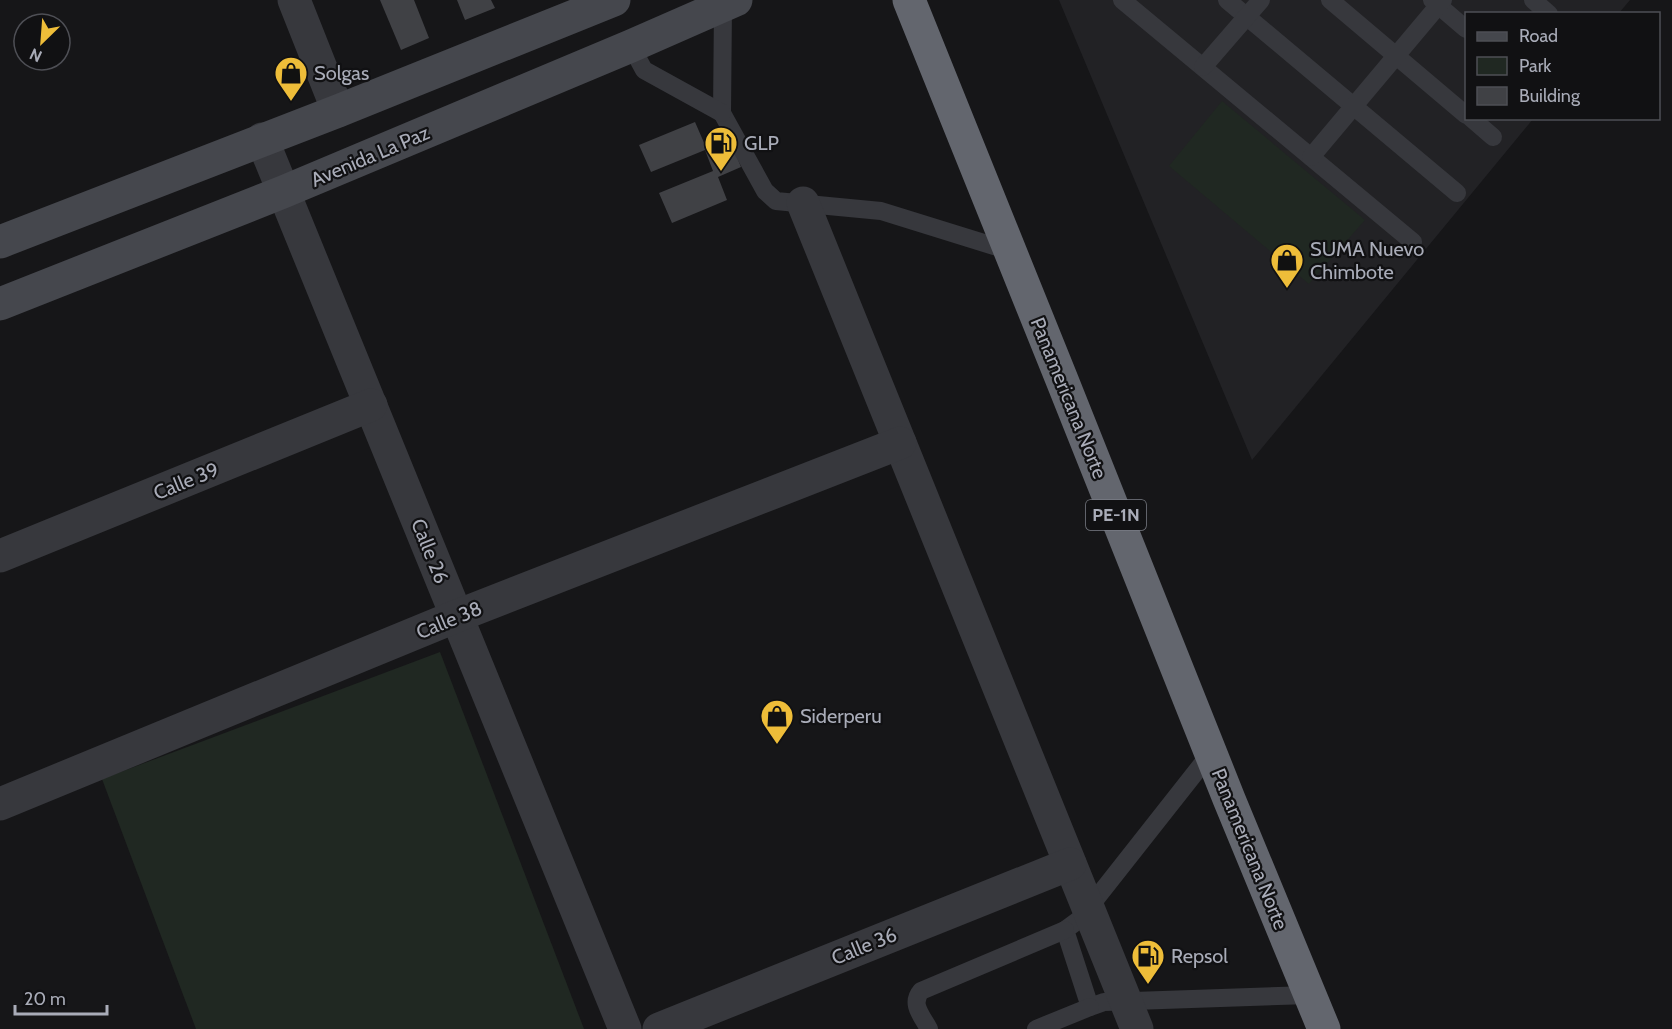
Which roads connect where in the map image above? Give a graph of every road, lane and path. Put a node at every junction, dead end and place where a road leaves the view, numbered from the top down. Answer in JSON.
{"nodes":[{"id":1,"x":294,"y":0,"type":"edge"},
{"id":2,"x":614,"y":0,"type":"edge"},
{"id":3,"x":909,"y":0,"type":"edge"},
{"id":4,"x":1122,"y":0,"type":"edge"},
{"id":5,"x":1227,"y":0,"type":"edge"},
{"id":6,"x":1261,"y":0,"type":"edge"},
{"id":7,"x":1330,"y":0,"type":"edge"},
{"id":8,"x":1533,"y":0,"type":"edge"},
{"id":9,"x":727,"y":2,"type":"edge"},
{"id":10,"x":1438,"y":2,"type":"edge"},
{"id":11,"x":1547,"y":12,"type":"edge"},
{"id":12,"x":1247,"y":16,"type":"junction"},
{"id":13,"x":1465,"y":27,"type":"edge"},
{"id":14,"x":631,"y":46,"type":"junction"},
{"id":15,"x":1396,"y":56,"type":"junction"},
{"id":16,"x":1203,"y":67,"type":"junction"},
{"id":17,"x":1354,"y":106,"type":"junction"},
{"id":18,"x":338,"y":111,"type":"junction"},
{"id":19,"x":722,"y":113,"type":"junction"},
{"id":20,"x":1465,"y":113,"type":"edge"},
{"id":21,"x":1473,"y":120,"type":"edge"},
{"id":22,"x":1493,"y":138,"type":"dead end"},
{"id":23,"x":262,"y":139,"type":"junction"},
{"id":24,"x":1311,"y":157,"type":"junction"},
{"id":25,"x":283,"y":192,"type":"junction"},
{"id":26,"x":1457,"y":193,"type":"dead end"},
{"id":27,"x":803,"y":203,"type":"junction"},
{"id":28,"x":0,"y":242,"type":"edge"},
{"id":29,"x":1413,"y":242,"type":"dead end"},
{"id":30,"x":1010,"y":251,"type":"junction"},
{"id":31,"x":0,"y":304,"type":"edge"},
{"id":32,"x":372,"y":405,"type":"junction"},
{"id":33,"x":900,"y":443,"type":"junction"},
{"id":34,"x":0,"y":556,"type":"edge"},
{"id":35,"x":457,"y":616,"type":"junction"},
{"id":36,"x":1210,"y":754,"type":"junction"},
{"id":37,"x":0,"y":804,"type":"edge"},
{"id":38,"x":1070,"y":864,"type":"junction"},
{"id":39,"x":1077,"y":920,"type":"junction"},
{"id":40,"x":1310,"y":995,"type":"junction"},
{"id":41,"x":1090,"y":1007,"type":"junction"},
{"id":42,"x":1131,"y":1015,"type":"edge"},
{"id":43,"x":625,"y":1029,"type":"edge"},
{"id":44,"x":658,"y":1029,"type":"edge"},
{"id":45,"x":929,"y":1029,"type":"edge"},
{"id":46,"x":1036,"y":1029,"type":"edge"},
{"id":47,"x":1324,"y":1029,"type":"edge"}],
"edges":[{"from":1,"to":18,"type":"street"},
{"from":2,"to":18,"type":"street"},
{"from":3,"to":30,"type":"highway","name":"Panamericana Norte","number":"PE-1N"},
{"from":4,"to":16,"type":"lane"},
{"from":5,"to":12,"type":"lane"},
{"from":6,"to":12,"type":"lane"},
{"from":7,"to":15,"type":"lane"},
{"from":8,"to":11,"type":"lane"},
{"from":9,"to":14,"type":"street","name":"Avenida La Paz"},
{"from":9,"to":19,"type":"lane"},
{"from":10,"to":13,"type":"lane"},
{"from":10,"to":15,"type":"lane"},
{"from":12,"to":16,"type":"lane"},
{"from":12,"to":17,"type":"lane"},
{"from":14,"to":19,"type":"lane"},
{"from":14,"to":25,"type":"street","name":"Avenida La Paz"},
{"from":15,"to":17,"type":"lane"},
{"from":15,"to":20,"type":"lane"},
{"from":16,"to":24,"type":"lane"},
{"from":17,"to":24,"type":"lane"},
{"from":17,"to":26,"type":"lane"},
{"from":18,"to":23,"type":"street"},
{"from":19,"to":27,"type":"lane"},
{"from":21,"to":22,"type":"lane"},
{"from":23,"to":25,"type":"street","name":"Calle 26"},
{"from":23,"to":28,"type":"street"},
{"from":24,"to":29,"type":"lane"},
{"from":25,"to":31,"type":"street","name":"Avenida La Paz"},
{"from":25,"to":32,"type":"street","name":"Calle 26"},
{"from":27,"to":30,"type":"lane"},
{"from":27,"to":33,"type":"street"},
{"from":30,"to":36,"type":"highway","name":"Panamericana Norte","number":"PE-1N"},
{"from":32,"to":34,"type":"street","name":"Calle 39"},
{"from":32,"to":35,"type":"street","name":"Calle 26"},
{"from":33,"to":35,"type":"street","name":"Calle 38"},
{"from":33,"to":38,"type":"street"},
{"from":35,"to":37,"type":"street","name":"Calle 38"},
{"from":35,"to":43,"type":"street","name":"Calle 26"},
{"from":36,"to":39,"type":"lane"},
{"from":36,"to":40,"type":"highway","name":"Panamericana Norte","number":"PE-1N"},
{"from":38,"to":39,"type":"street"},
{"from":38,"to":44,"type":"street","name":"Calle 36"},
{"from":39,"to":41,"type":"lane"},
{"from":39,"to":42,"type":"street"},
{"from":39,"to":45,"type":"lane"},
{"from":40,"to":42,"type":"lane"},
{"from":40,"to":47,"type":"highway","name":"Panamericana Norte","number":"PE-1N"},
{"from":41,"to":42,"type":"lane"},
{"from":41,"to":46,"type":"lane"}]}
